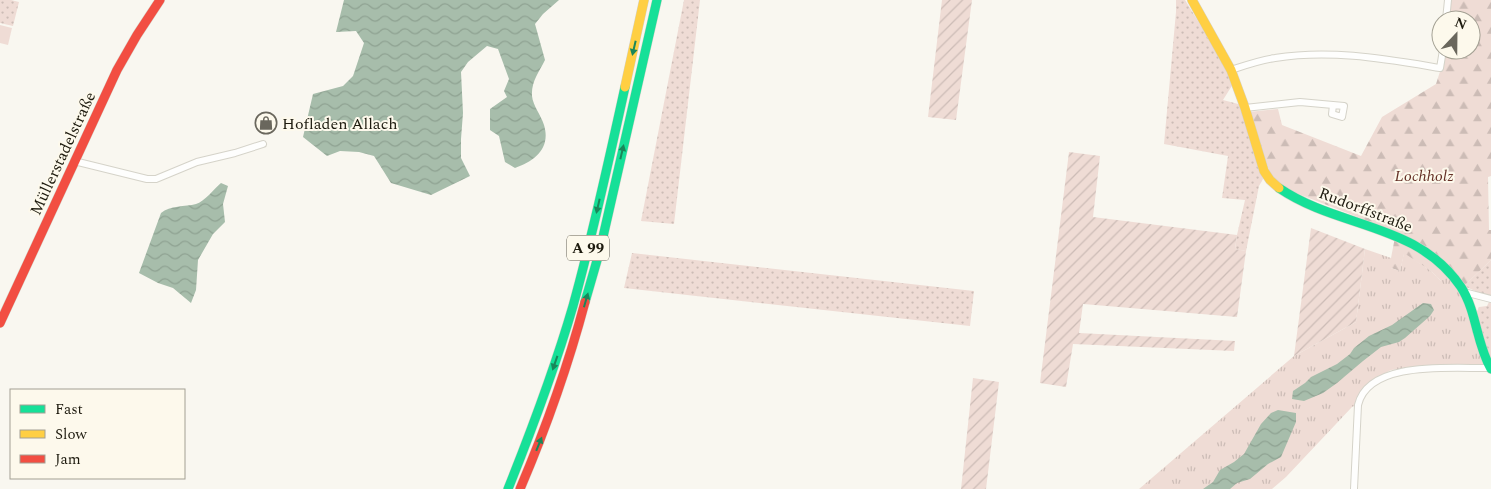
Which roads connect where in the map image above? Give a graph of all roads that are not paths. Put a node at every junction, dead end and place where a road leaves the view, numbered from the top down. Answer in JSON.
{"nodes":[{"id":1,"x":160,"y":0,"type":"edge"},
{"id":2,"x":644,"y":0,"type":"edge"},
{"id":3,"x":657,"y":0,"type":"edge"},
{"id":4,"x":1192,"y":0,"type":"edge"},
{"id":5,"x":1442,"y":60,"type":"edge"},
{"id":6,"x":1231,"y":70,"type":"junction"},
{"id":7,"x":1333,"y":105,"type":"dead end"},
{"id":8,"x":1245,"y":108,"type":"junction"},
{"id":9,"x":263,"y":144,"type":"dead end"},
{"id":10,"x":74,"y":161,"type":"junction"},
{"id":11,"x":1464,"y":292,"type":"junction"},
{"id":12,"x":1491,"y":299,"type":"edge"},
{"id":13,"x":0,"y":324,"type":"edge"},
{"id":14,"x":1491,"y":369,"type":"edge"},
{"id":15,"x":508,"y":489,"type":"edge"},
{"id":16,"x":520,"y":489,"type":"edge"},
{"id":17,"x":1354,"y":489,"type":"edge"}],
"edges":[{"from":1,"to":10,"type":"main road","name":"Müllerstadelstraße"},
{"from":2,"to":15,"type":"main road","number":"A 99","one_way":true},
{"from":16,"to":3,"type":"main road","number":"A 99","one_way":true},
{"from":4,"to":6,"type":"main road","name":"Rudorffstraße"},
{"from":5,"to":6,"type":"street"},
{"from":6,"to":8,"type":"main road","name":"Rudorffstraße"},
{"from":7,"to":8,"type":"street"},
{"from":8,"to":11,"type":"main road","name":"Rudorffstraße"},
{"from":9,"to":10,"type":"street"},
{"from":10,"to":13,"type":"main road","name":"Müllerstadelstraße"},
{"from":11,"to":12,"type":"street"},
{"from":11,"to":14,"type":"main road","name":"Rudorffstraße"},
{"from":14,"to":17,"type":"street"}]}
